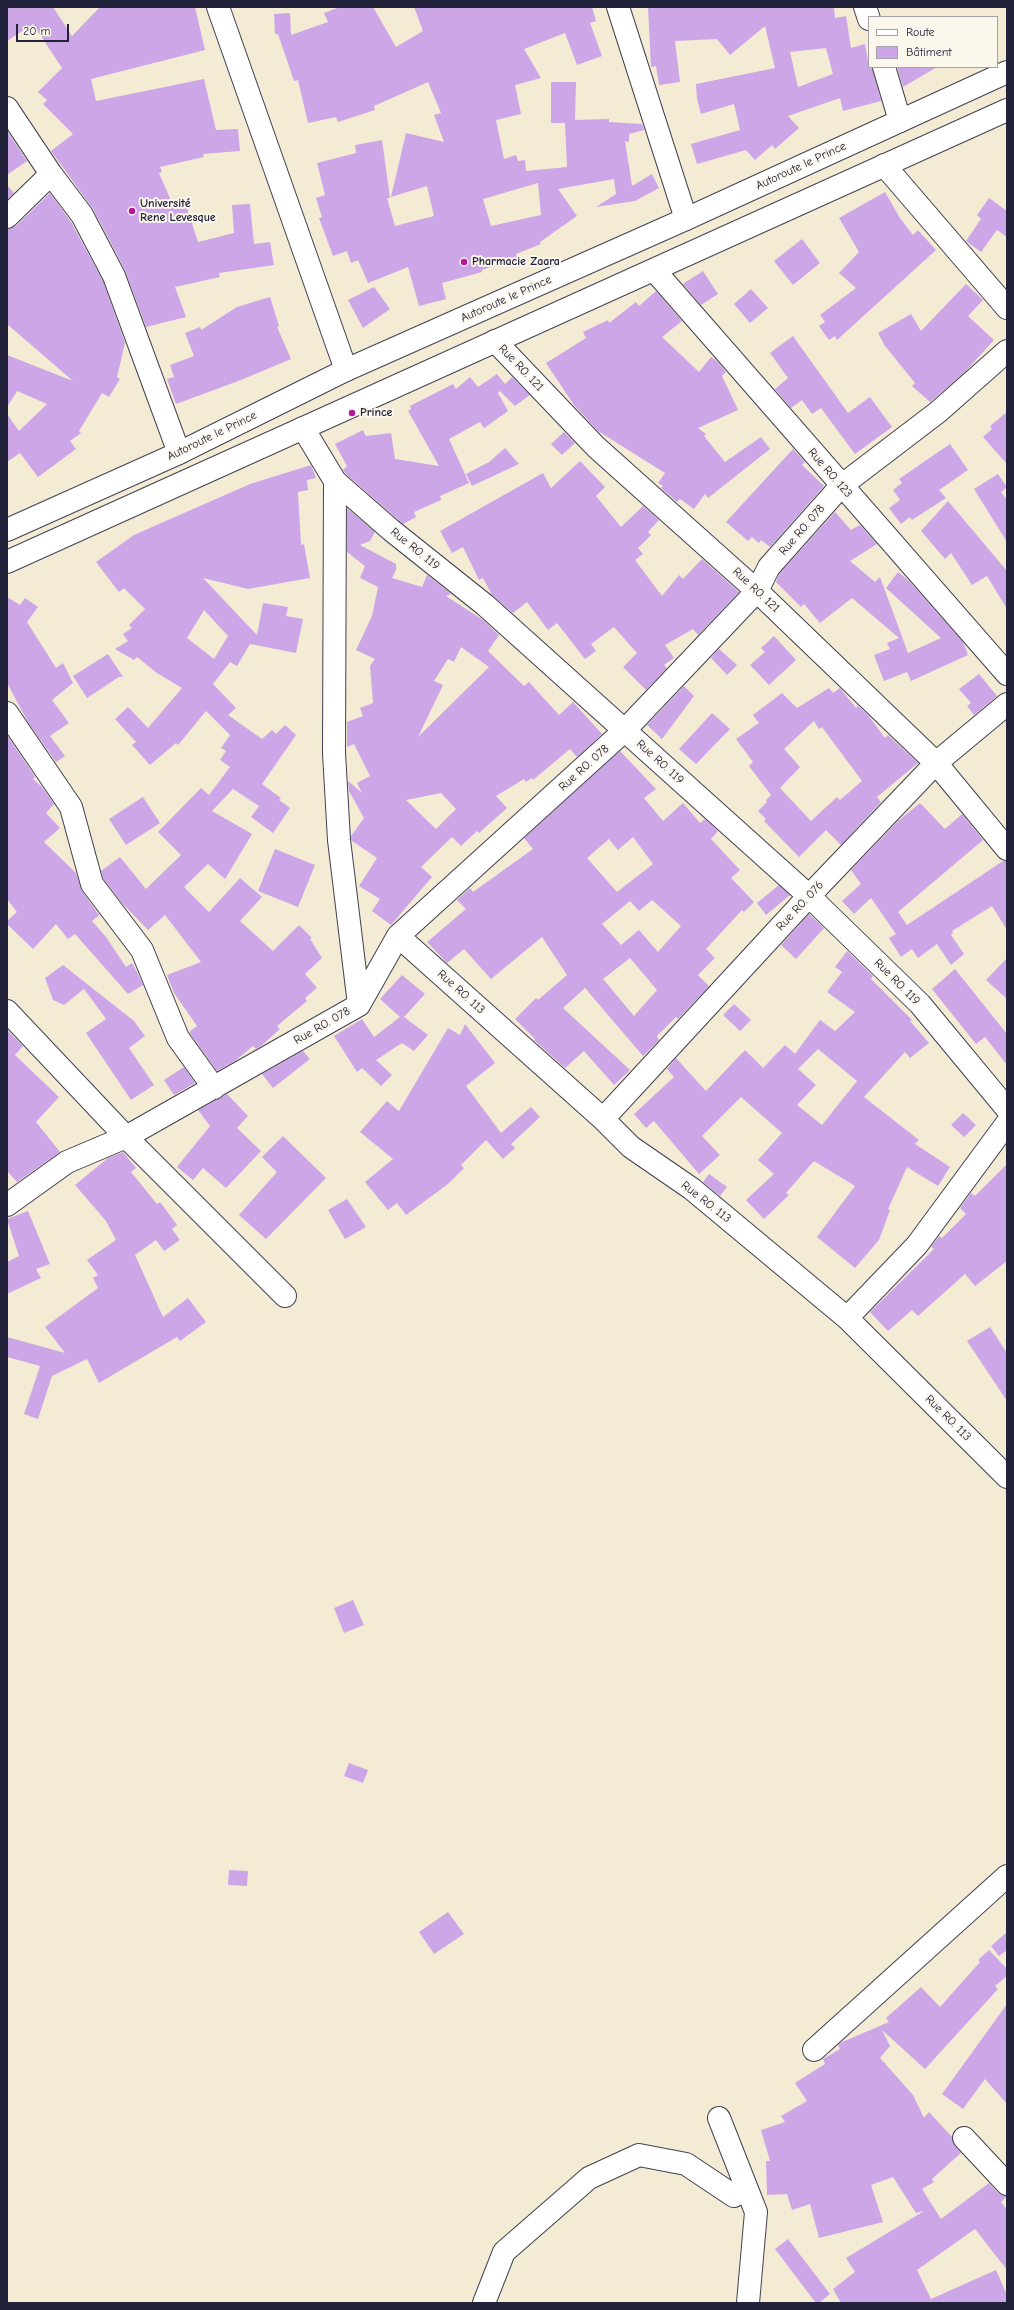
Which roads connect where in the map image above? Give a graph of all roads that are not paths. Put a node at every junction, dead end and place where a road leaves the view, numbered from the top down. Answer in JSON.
{"nodes":[{"id":1,"x":218,"y":7,"type":"edge"},
{"id":2,"x":618,"y":7,"type":"edge"},
{"id":3,"x":884,"y":68,"type":"edge"},
{"id":4,"x":1007,"y":72,"type":"edge"},
{"id":5,"x":7,"y":108,"type":"edge"},
{"id":6,"x":1007,"y":110,"type":"edge"},
{"id":7,"x":900,"y":120,"type":"junction"},
{"id":8,"x":884,"y":165,"type":"junction"},
{"id":9,"x":51,"y":174,"type":"junction"},
{"id":10,"x":7,"y":217,"type":"edge"},
{"id":11,"x":686,"y":219,"type":"junction"},
{"id":12,"x":654,"y":270,"type":"junction"},
{"id":13,"x":1007,"y":308,"type":"edge"},
{"id":14,"x":495,"y":341,"type":"junction"},
{"id":15,"x":1007,"y":351,"type":"edge"},
{"id":16,"x":346,"y":370,"type":"junction"},
{"id":17,"x":303,"y":428,"type":"junction"},
{"id":18,"x":179,"y":453,"type":"junction"},
{"id":19,"x":335,"y":481,"type":"junction"},
{"id":20,"x":841,"y":486,"type":"junction"},
{"id":21,"x":7,"y":530,"type":"edge"},
{"id":22,"x":7,"y":562,"type":"edge"},
{"id":23,"x":757,"y":591,"type":"junction"},
{"id":24,"x":1007,"y":674,"type":"edge"},
{"id":25,"x":1007,"y":704,"type":"edge"},
{"id":26,"x":7,"y":713,"type":"edge"},
{"id":27,"x":624,"y":731,"type":"junction"},
{"id":28,"x":936,"y":763,"type":"junction"},
{"id":29,"x":1007,"y":849,"type":"edge"},
{"id":30,"x":810,"y":896,"type":"junction"},
{"id":31,"x":398,"y":936,"type":"junction"},
{"id":32,"x":359,"y":1004,"type":"junction"},
{"id":33,"x":7,"y":1011,"type":"edge"},
{"id":34,"x":214,"y":1088,"type":"junction"},
{"id":35,"x":1007,"y":1109,"type":"edge"},
{"id":36,"x":603,"y":1119,"type":"junction"},
{"id":37,"x":1007,"y":1124,"type":"edge"},
{"id":38,"x":126,"y":1137,"type":"junction"},
{"id":39,"x":7,"y":1205,"type":"edge"},
{"id":40,"x":285,"y":1296,"type":"dead end"},
{"id":41,"x":847,"y":1318,"type":"junction"},
{"id":42,"x":1007,"y":1477,"type":"edge"},
{"id":43,"x":1007,"y":1876,"type":"edge"},
{"id":44,"x":814,"y":2050,"type":"dead end"},
{"id":45,"x":719,"y":2118,"type":"dead end"},
{"id":46,"x":964,"y":2138,"type":"dead end"},
{"id":47,"x":1007,"y":2184,"type":"edge"},
{"id":48,"x":734,"y":2196,"type":"dead end"},
{"id":49,"x":484,"y":2303,"type":"edge"},
{"id":50,"x":748,"y":2303,"type":"edge"}],
"edges":[{"from":1,"to":16,"type":"street"},
{"from":2,"to":11,"type":"street"},
{"from":3,"to":7,"type":"street"},
{"from":4,"to":7,"type":"street","name":"Autoroute le Prince"},
{"from":5,"to":9,"type":"street"},
{"from":6,"to":8,"type":"street"},
{"from":7,"to":11,"type":"street","name":"Autoroute le Prince"},
{"from":8,"to":12,"type":"street"},
{"from":8,"to":13,"type":"street"},
{"from":9,"to":10,"type":"street"},
{"from":9,"to":18,"type":"street"},
{"from":11,"to":16,"type":"street","name":"Autoroute le Prince"},
{"from":12,"to":14,"type":"street"},
{"from":12,"to":20,"type":"street","name":"Rue RO. 123"},
{"from":14,"to":17,"type":"street"},
{"from":14,"to":23,"type":"street","name":"Rue RO. 121"},
{"from":15,"to":20,"type":"street","name":"Rue RO. 078"},
{"from":16,"to":18,"type":"street","name":"Autoroute le Prince"},
{"from":17,"to":19,"type":"street","name":"Rue RO. 119"},
{"from":17,"to":22,"type":"street"},
{"from":18,"to":21,"type":"street","name":"Autoroute le Prince"},
{"from":19,"to":27,"type":"street","name":"Rue RO. 119"},
{"from":19,"to":32,"type":"street"},
{"from":20,"to":23,"type":"street","name":"Rue RO. 078"},
{"from":20,"to":24,"type":"street","name":"Rue RO. 123"},
{"from":23,"to":27,"type":"street","name":"Rue RO. 078"},
{"from":23,"to":28,"type":"street","name":"Rue RO. 121"},
{"from":25,"to":28,"type":"street","name":"Rue RO. 076"},
{"from":26,"to":34,"type":"street"},
{"from":27,"to":30,"type":"street","name":"Rue RO. 119"},
{"from":27,"to":31,"type":"street","name":"Rue RO. 078"},
{"from":28,"to":29,"type":"street","name":"Rue RO. 121"},
{"from":28,"to":30,"type":"street","name":"Rue RO. 076"},
{"from":30,"to":35,"type":"street","name":"Rue RO. 119"},
{"from":30,"to":36,"type":"street","name":"Rue RO. 076"},
{"from":31,"to":32,"type":"street","name":"Rue RO. 078"},
{"from":31,"to":36,"type":"street","name":"Rue RO. 113"},
{"from":32,"to":34,"type":"street","name":"Rue RO. 078"},
{"from":33,"to":38,"type":"street"},
{"from":34,"to":38,"type":"street","name":"Rue RO. 078"},
{"from":36,"to":41,"type":"street","name":"Rue RO. 113"},
{"from":37,"to":41,"type":"street"},
{"from":38,"to":39,"type":"street","name":"Rue RO. 078"},
{"from":38,"to":40,"type":"street"},
{"from":41,"to":42,"type":"street","name":"Rue RO. 113"},
{"from":43,"to":44,"type":"street"},
{"from":45,"to":50,"type":"street"},
{"from":46,"to":47,"type":"street"},
{"from":48,"to":49,"type":"street"}]}
